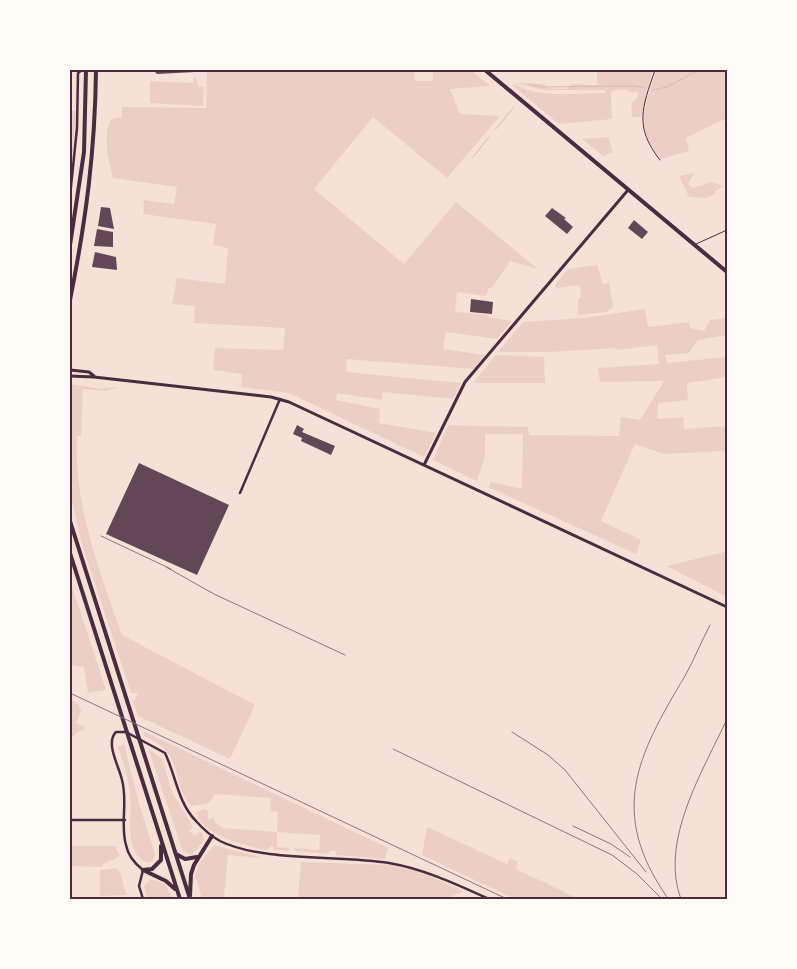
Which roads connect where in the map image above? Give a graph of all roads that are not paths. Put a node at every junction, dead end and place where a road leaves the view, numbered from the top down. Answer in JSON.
{"nodes":[{"id":1,"x":82,"y":70,"type":"edge"},
{"id":2,"x":86,"y":70,"type":"edge"},
{"id":3,"x":96,"y":70,"type":"edge"},
{"id":4,"x":485,"y":70,"type":"edge"},
{"id":5,"x":655,"y":70,"type":"edge"},
{"id":6,"x":78,"y":79,"type":"junction"},
{"id":7,"x":86,"y":80,"type":"junction"},
{"id":8,"x":660,"y":160,"type":"dead end"},
{"id":9,"x":628,"y":190,"type":"junction"},
{"id":10,"x":70,"y":196,"type":"edge"},
{"id":11,"x":727,"y":230,"type":"edge"},
{"id":12,"x":70,"y":245,"type":"edge"},
{"id":13,"x":694,"y":245,"type":"junction"},
{"id":14,"x":727,"y":272,"type":"edge"},
{"id":15,"x":70,"y":300,"type":"edge"},
{"id":16,"x":70,"y":370,"type":"edge"},
{"id":17,"x":70,"y":376,"type":"edge"},
{"id":18,"x":94,"y":377,"type":"junction"},
{"id":19,"x":280,"y":399,"type":"junction"},
{"id":20,"x":424,"y":465,"type":"junction"},
{"id":21,"x":240,"y":493,"type":"dead end"},
{"id":22,"x":70,"y":521,"type":"edge"},
{"id":23,"x":70,"y":553,"type":"edge"},
{"id":24,"x":727,"y":607,"type":"edge"},
{"id":25,"x":70,"y":820,"type":"edge"},
{"id":26,"x":125,"y":820,"type":"junction"},
{"id":27,"x":212,"y":836,"type":"junction"},
{"id":28,"x":161,"y":841,"type":"junction"},
{"id":29,"x":176,"y":854,"type":"junction"},
{"id":30,"x":198,"y":857,"type":"junction"},
{"id":31,"x":143,"y":870,"type":"junction"},
{"id":32,"x":177,"y":891,"type":"junction"},
{"id":33,"x":143,"y":899,"type":"edge"},
{"id":34,"x":180,"y":899,"type":"edge"},
{"id":35,"x":190,"y":899,"type":"edge"},
{"id":36,"x":489,"y":899,"type":"edge"}],
"edges":[{"from":1,"to":6,"type":"street"},
{"from":2,"to":7,"type":"main road"},
{"from":3,"to":15,"type":"main road"},
{"from":4,"to":9,"type":"main road"},
{"from":5,"to":8,"type":"lane"},
{"from":6,"to":7,"type":"street"},
{"from":6,"to":10,"type":"street"},
{"from":7,"to":12,"type":"main road"},
{"from":9,"to":13,"type":"main road"},
{"from":9,"to":20,"type":"street"},
{"from":11,"to":13,"type":"lane"},
{"from":13,"to":14,"type":"main road"},
{"from":16,"to":18,"type":"street"},
{"from":17,"to":18,"type":"street"},
{"from":18,"to":19,"type":"street"},
{"from":19,"to":20,"type":"street"},
{"from":19,"to":21,"type":"street"},
{"from":20,"to":24,"type":"street"},
{"from":22,"to":29,"type":"main road"},
{"from":23,"to":28,"type":"main road"},
{"from":25,"to":26,"type":"street"},
{"from":26,"to":27,"type":"street"},
{"from":26,"to":31,"type":"street"},
{"from":27,"to":30,"type":"main road"},
{"from":27,"to":36,"type":"street"},
{"from":28,"to":31,"type":"main road"},
{"from":28,"to":32,"type":"main road"},
{"from":29,"to":30,"type":"main road"},
{"from":29,"to":35,"type":"main road"},
{"from":30,"to":35,"type":"main road"},
{"from":31,"to":32,"type":"main road"},
{"from":31,"to":33,"type":"street"},
{"from":32,"to":34,"type":"main road"}]}
